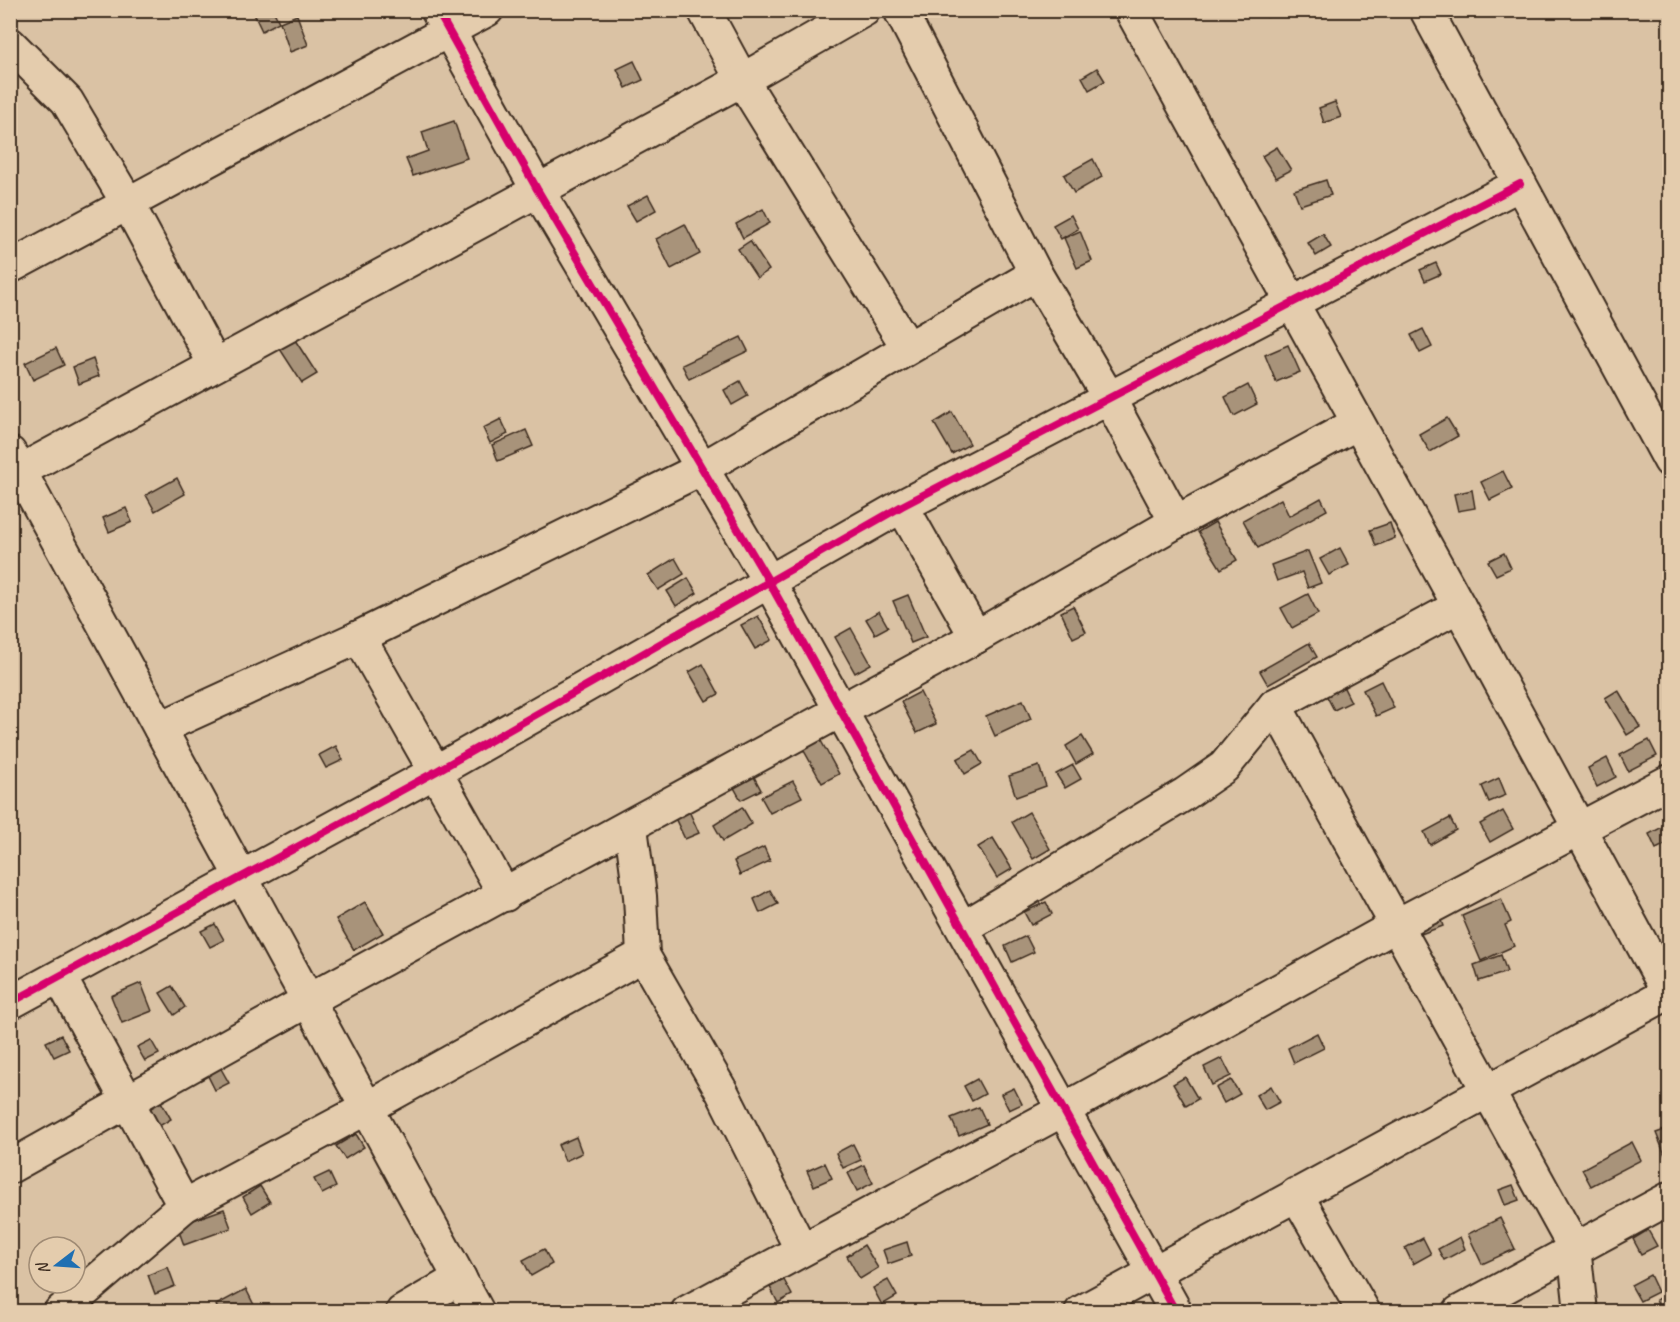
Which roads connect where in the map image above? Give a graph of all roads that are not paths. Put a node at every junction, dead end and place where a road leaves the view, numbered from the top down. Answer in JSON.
{"nodes":[{"id":1,"x":487,"y":10,"type":"edge"},
{"id":2,"x":704,"y":10,"type":"edge"},
{"id":3,"x":864,"y":10,"type":"edge"},
{"id":4,"x":900,"y":10,"type":"edge"},
{"id":5,"x":1131,"y":10,"type":"edge"},
{"id":6,"x":1426,"y":10,"type":"edge"},
{"id":7,"x":443,"y":20,"type":"edge"},
{"id":8,"x":10,"y":44,"type":"edge"},
{"id":9,"x":742,"y":80,"type":"junction"},
{"id":10,"x":1520,"y":184,"type":"junction"},
{"id":11,"x":537,"y":189,"type":"junction"},
{"id":12,"x":127,"y":202,"type":"junction"},
{"id":13,"x":10,"y":267,"type":"edge"},
{"id":14,"x":1036,"y":274,"type":"junction"},
{"id":15,"x":1291,"y":303,"type":"junction"},
{"id":16,"x":908,"y":348,"type":"junction"},
{"id":17,"x":215,"y":365,"type":"junction"},
{"id":18,"x":1109,"y":398,"type":"junction"},
{"id":19,"x":1356,"y":424,"type":"junction"},
{"id":20,"x":1670,"y":461,"type":"edge"},
{"id":21,"x":15,"y":462,"type":"edge"},
{"id":22,"x":701,"y":469,"type":"junction"},
{"id":23,"x":902,"y":506,"type":"junction"},
{"id":24,"x":1176,"y":522,"type":"junction"},
{"id":25,"x":768,"y":580,"type":"junction"},
{"id":26,"x":1459,"y":606,"type":"junction"},
{"id":27,"x":359,"y":637,"type":"junction"},
{"id":28,"x":976,"y":638,"type":"junction"},
{"id":29,"x":1275,"y":705,"type":"junction"},
{"id":30,"x":841,"y":711,"type":"junction"},
{"id":31,"x":160,"y":728,"type":"junction"},
{"id":32,"x":435,"y":772,"type":"junction"},
{"id":33,"x":1670,"y":781,"type":"edge"},
{"id":34,"x":631,"y":827,"type":"junction"},
{"id":35,"x":1578,"y":828,"type":"junction"},
{"id":36,"x":241,"y":877,"type":"junction"},
{"id":37,"x":505,"y":895,"type":"junction"},
{"id":38,"x":1397,"y":925,"type":"junction"},
{"id":39,"x":963,"y":928,"type":"junction"},
{"id":40,"x":643,"y":955,"type":"junction"},
{"id":41,"x":60,"y":977,"type":"junction"},
{"id":42,"x":1669,"y":994,"type":"edge"},
{"id":43,"x":307,"y":1001,"type":"junction"},
{"id":44,"x":10,"y":1003,"type":"edge"},
{"id":45,"x":1488,"y":1090,"type":"junction"},
{"id":46,"x":126,"y":1102,"type":"junction"},
{"id":47,"x":367,"y":1108,"type":"junction"},
{"id":48,"x":1063,"y":1110,"type":"junction"},
{"id":49,"x":10,"y":1167,"type":"edge"},
{"id":50,"x":1296,"y":1194,"type":"junction"},
{"id":51,"x":1670,"y":1198,"type":"edge"},
{"id":52,"x":184,"y":1206,"type":"junction"},
{"id":53,"x":1574,"y":1247,"type":"junction"},
{"id":54,"x":801,"y":1249,"type":"junction"},
{"id":55,"x":1154,"y":1272,"type":"junction"},
{"id":56,"x":460,"y":1278,"type":"junction"},
{"id":57,"x":728,"y":1302,"type":"edge"},
{"id":58,"x":60,"y":1311,"type":"edge"},
{"id":59,"x":402,"y":1311,"type":"edge"},
{"id":60,"x":478,"y":1311,"type":"edge"},
{"id":61,"x":687,"y":1311,"type":"edge"},
{"id":62,"x":1080,"y":1311,"type":"edge"},
{"id":63,"x":1176,"y":1311,"type":"edge"},
{"id":64,"x":1364,"y":1311,"type":"edge"},
{"id":65,"x":1459,"y":1311,"type":"edge"},
{"id":66,"x":1581,"y":1311,"type":"edge"}],
"edges":[{"from":1,"to":7,"type":"street"},
{"from":2,"to":9,"type":"street"},
{"from":3,"to":9,"type":"street"},
{"from":4,"to":14,"type":"street"},
{"from":5,"to":15,"type":"street"},
{"from":6,"to":10,"type":"street"},
{"from":7,"to":11,"type":"street"},
{"from":7,"to":12,"type":"street"},
{"from":8,"to":12,"type":"street"},
{"from":9,"to":11,"type":"street"},
{"from":9,"to":16,"type":"street"},
{"from":10,"to":15,"type":"street"},
{"from":10,"to":20,"type":"street"},
{"from":11,"to":17,"type":"street"},
{"from":11,"to":22,"type":"street"},
{"from":12,"to":13,"type":"street"},
{"from":12,"to":17,"type":"street"},
{"from":14,"to":16,"type":"street"},
{"from":14,"to":18,"type":"street"},
{"from":15,"to":18,"type":"street"},
{"from":15,"to":19,"type":"street"},
{"from":16,"to":22,"type":"street"},
{"from":17,"to":21,"type":"street"},
{"from":18,"to":23,"type":"street"},
{"from":18,"to":24,"type":"street"},
{"from":19,"to":24,"type":"street"},
{"from":19,"to":26,"type":"street"},
{"from":21,"to":31,"type":"street"},
{"from":22,"to":25,"type":"street"},
{"from":22,"to":27,"type":"street"},
{"from":23,"to":25,"type":"street"},
{"from":23,"to":28,"type":"street"},
{"from":24,"to":28,"type":"street"},
{"from":25,"to":30,"type":"street"},
{"from":25,"to":32,"type":"street"},
{"from":26,"to":29,"type":"street"},
{"from":26,"to":35,"type":"street"},
{"from":27,"to":31,"type":"street"},
{"from":27,"to":32,"type":"street"},
{"from":28,"to":30,"type":"street"},
{"from":29,"to":38,"type":"street"},
{"from":29,"to":39,"type":"street"},
{"from":30,"to":34,"type":"street"},
{"from":30,"to":39,"type":"street"},
{"from":31,"to":36,"type":"street"},
{"from":32,"to":36,"type":"street"},
{"from":32,"to":37,"type":"street"},
{"from":33,"to":35,"type":"street"},
{"from":34,"to":37,"type":"street"},
{"from":34,"to":40,"type":"street"},
{"from":35,"to":38,"type":"street"},
{"from":35,"to":42,"type":"street"},
{"from":36,"to":41,"type":"street"},
{"from":36,"to":43,"type":"street"},
{"from":37,"to":43,"type":"street"},
{"from":38,"to":45,"type":"street"},
{"from":38,"to":48,"type":"street"},
{"from":39,"to":48,"type":"street"},
{"from":40,"to":47,"type":"street"},
{"from":40,"to":54,"type":"street"},
{"from":41,"to":44,"type":"street"},
{"from":41,"to":46,"type":"street"},
{"from":42,"to":45,"type":"street"},
{"from":43,"to":46,"type":"street"},
{"from":43,"to":47,"type":"street"},
{"from":45,"to":50,"type":"street"},
{"from":45,"to":53,"type":"street"},
{"from":46,"to":49,"type":"street"},
{"from":46,"to":52,"type":"street"},
{"from":47,"to":52,"type":"street"},
{"from":47,"to":56,"type":"street"},
{"from":48,"to":54,"type":"street"},
{"from":48,"to":55,"type":"street"},
{"from":50,"to":55,"type":"street"},
{"from":50,"to":64,"type":"street"},
{"from":51,"to":53,"type":"street"},
{"from":52,"to":58,"type":"street"},
{"from":53,"to":65,"type":"street"},
{"from":53,"to":66,"type":"street"},
{"from":54,"to":57,"type":"street"},
{"from":55,"to":62,"type":"street"},
{"from":55,"to":63,"type":"street"},
{"from":56,"to":59,"type":"street"},
{"from":56,"to":60,"type":"street"},
{"from":57,"to":61,"type":"street"}]}
